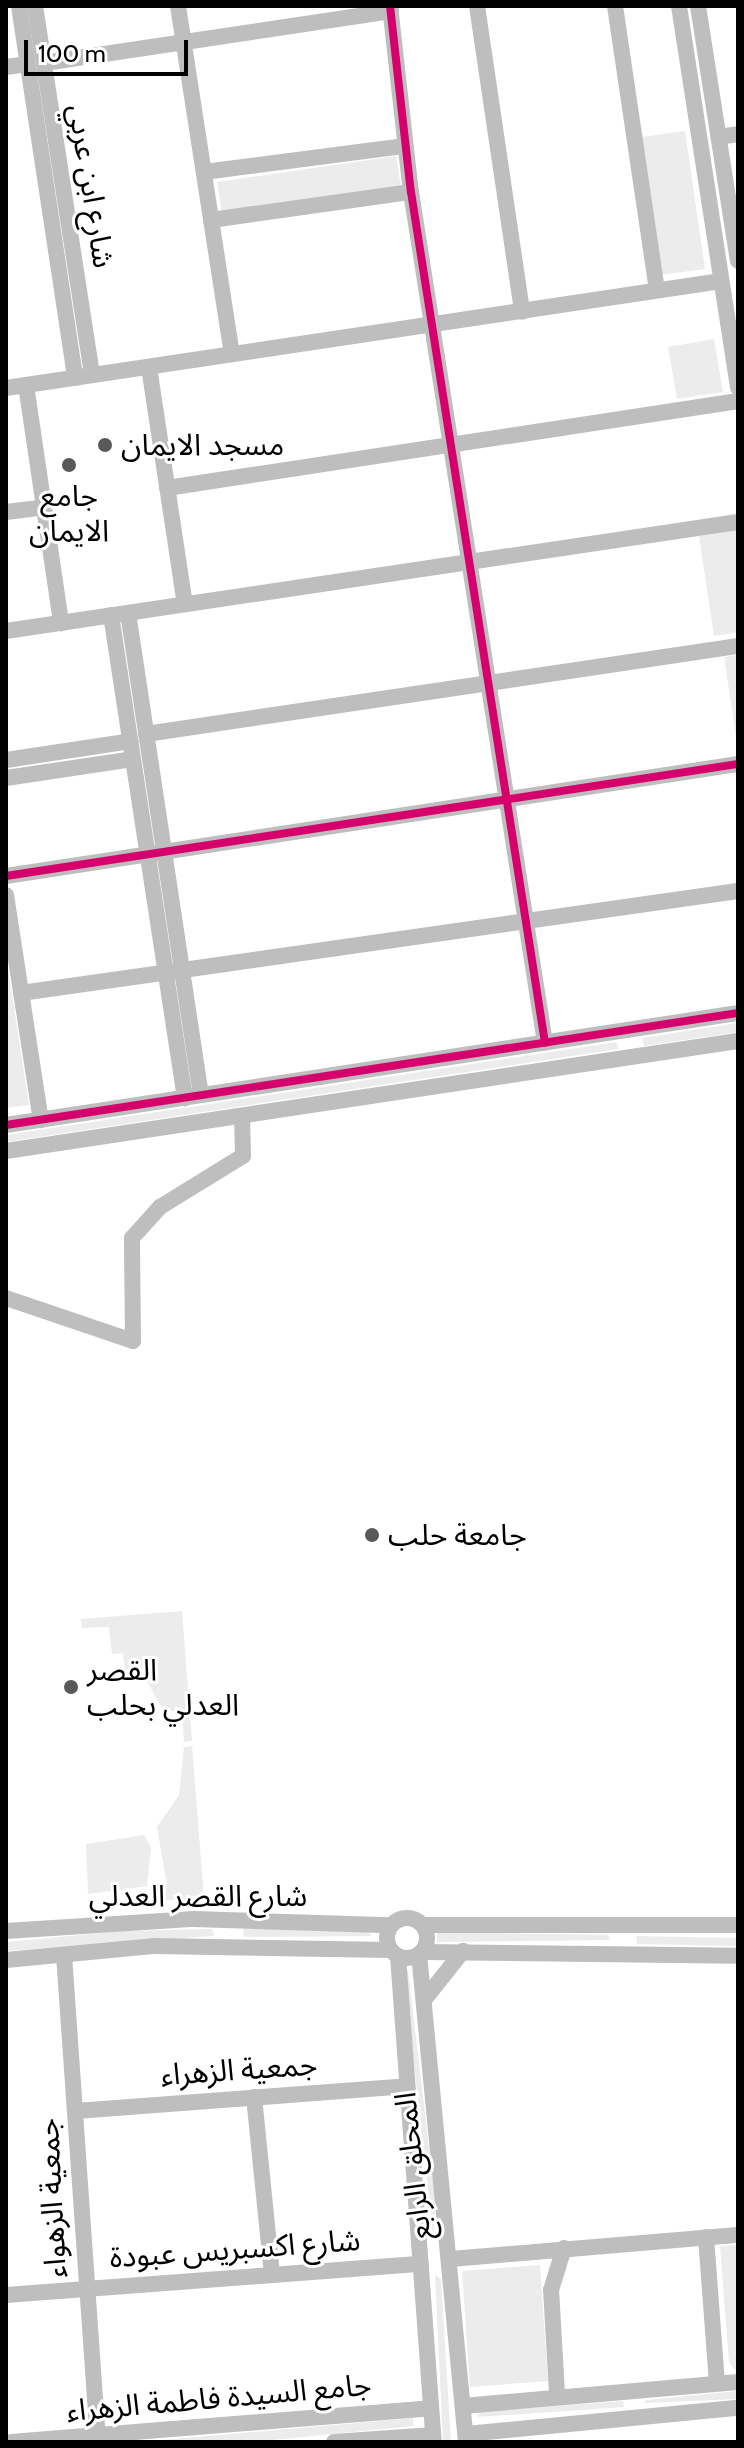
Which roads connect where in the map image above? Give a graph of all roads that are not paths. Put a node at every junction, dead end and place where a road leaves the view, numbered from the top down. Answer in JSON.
{"nodes":[{"id":1,"x":19,"y":6,"type":"edge"},
{"id":2,"x":35,"y":6,"type":"edge"},
{"id":3,"x":178,"y":6,"type":"edge"},
{"id":4,"x":477,"y":6,"type":"edge"},
{"id":5,"x":615,"y":6,"type":"edge"},
{"id":6,"x":679,"y":6,"type":"edge"},
{"id":7,"x":698,"y":6,"type":"edge"},
{"id":8,"x":390,"y":8,"type":"edge"},
{"id":9,"x":184,"y":41,"type":"junction"},
{"id":10,"x":36,"y":63,"type":"junction"},
{"id":11,"x":6,"y":67,"type":"edge"},
{"id":12,"x":738,"y":134,"type":"edge"},
{"id":13,"x":719,"y":137,"type":"junction"},
{"id":14,"x":405,"y":146,"type":"junction"},
{"id":15,"x":204,"y":172,"type":"junction"},
{"id":16,"x":411,"y":192,"type":"junction"},
{"id":17,"x":211,"y":220,"type":"junction"},
{"id":18,"x":738,"y":261,"type":"edge"},
{"id":19,"x":721,"y":281,"type":"junction"},
{"id":20,"x":657,"y":290,"type":"junction"},
{"id":21,"x":522,"y":312,"type":"junction"},
{"id":22,"x":433,"y":326,"type":"junction"},
{"id":23,"x":232,"y":354,"type":"junction"},
{"id":24,"x":149,"y":367,"type":"junction"},
{"id":25,"x":84,"y":376,"type":"junction"},
{"id":26,"x":26,"y":385,"type":"junction"},
{"id":27,"x":738,"y":387,"type":"edge"},
{"id":28,"x":6,"y":388,"type":"edge"},
{"id":29,"x":738,"y":401,"type":"edge"},
{"id":30,"x":451,"y":445,"type":"junction"},
{"id":31,"x":167,"y":488,"type":"junction"},
{"id":32,"x":44,"y":507,"type":"junction"},
{"id":33,"x":6,"y":512,"type":"edge"},
{"id":34,"x":738,"y":522,"type":"edge"},
{"id":35,"x":473,"y":561,"type":"junction"},
{"id":36,"x":185,"y":604,"type":"junction"},
{"id":37,"x":120,"y":614,"type":"junction"},
{"id":38,"x":61,"y":623,"type":"junction"},
{"id":39,"x":6,"y":631,"type":"edge"},
{"id":40,"x":738,"y":646,"type":"edge"},
{"id":41,"x":491,"y":682,"type":"junction"},
{"id":42,"x":138,"y":737,"type":"junction"},
{"id":43,"x":133,"y":759,"type":"junction"},
{"id":44,"x":6,"y":760,"type":"edge"},
{"id":45,"x":738,"y":764,"type":"edge"},
{"id":46,"x":6,"y":778,"type":"edge"},
{"id":47,"x":509,"y":799,"type":"junction"},
{"id":48,"x":156,"y":853,"type":"junction"},
{"id":49,"x":6,"y":876,"type":"edge"},
{"id":50,"x":738,"y":891,"type":"edge"},
{"id":51,"x":6,"y":895,"type":"edge"},
{"id":52,"x":527,"y":921,"type":"junction"},
{"id":53,"x":174,"y":972,"type":"junction"},
{"id":54,"x":21,"y":993,"type":"junction"},
{"id":55,"x":738,"y":1013,"type":"edge"},
{"id":56,"x":627,"y":1030,"type":"junction"},
{"id":57,"x":738,"y":1041,"type":"edge"},
{"id":58,"x":545,"y":1043,"type":"junction"},
{"id":59,"x":630,"y":1058,"type":"junction"},
{"id":60,"x":193,"y":1096,"type":"junction"},
{"id":61,"x":242,"y":1116,"type":"junction"},
{"id":62,"x":41,"y":1120,"type":"junction"},
{"id":63,"x":6,"y":1125,"type":"edge"},
{"id":64,"x":6,"y":1151,"type":"edge"},
{"id":65,"x":6,"y":1298,"type":"edge"},
{"id":66,"x":227,"y":1920,"type":"junction"},
{"id":67,"x":624,"y":1924,"type":"junction"},
{"id":68,"x":390,"y":1925,"type":"junction"},
{"id":69,"x":423,"y":1925,"type":"junction"},
{"id":70,"x":738,"y":1925,"type":"edge"},
{"id":71,"x":6,"y":1931,"type":"edge"},
{"id":72,"x":227,"y":1946,"type":"junction"},
{"id":73,"x":463,"y":1951,"type":"junction"},
{"id":74,"x":394,"y":1953,"type":"junction"},
{"id":75,"x":420,"y":1953,"type":"junction"},
{"id":76,"x":623,"y":1954,"type":"junction"},
{"id":77,"x":64,"y":1955,"type":"junction"},
{"id":78,"x":738,"y":1956,"type":"edge"},
{"id":79,"x":6,"y":1960,"type":"edge"},
{"id":80,"x":424,"y":2000,"type":"junction"},
{"id":81,"x":407,"y":2086,"type":"junction"},
{"id":82,"x":254,"y":2097,"type":"junction"},
{"id":83,"x":76,"y":2111,"type":"junction"},
{"id":84,"x":738,"y":2235,"type":"edge"},
{"id":85,"x":706,"y":2237,"type":"junction"},
{"id":86,"x":564,"y":2248,"type":"junction"},
{"id":87,"x":451,"y":2259,"type":"junction"},
{"id":88,"x":421,"y":2264,"type":"junction"},
{"id":89,"x":272,"y":2273,"type":"junction"},
{"id":90,"x":84,"y":2288,"type":"junction"},
{"id":91,"x":6,"y":2295,"type":"edge"},
{"id":92,"x":738,"y":2382,"type":"edge"},
{"id":93,"x":717,"y":2383,"type":"junction"},
{"id":94,"x":635,"y":2388,"type":"junction"},
{"id":95,"x":557,"y":2393,"type":"junction"},
{"id":96,"x":463,"y":2406,"type":"junction"},
{"id":97,"x":431,"y":2408,"type":"junction"},
{"id":98,"x":738,"y":2408,"type":"edge"},
{"id":99,"x":637,"y":2415,"type":"junction"},
{"id":100,"x":434,"y":2438,"type":"edge"},
{"id":101,"x":466,"y":2438,"type":"edge"},
{"id":102,"x":99,"y":2440,"type":"edge"},
{"id":103,"x":11,"y":2442,"type":"edge"},
{"id":104,"x":334,"y":2442,"type":"edge"}],
"edges":[{"from":1,"to":10,"type":"street"},
{"from":2,"to":10,"type":"street","name":"شارع ابن عربي"},
{"from":3,"to":9,"type":"street"},
{"from":4,"to":21,"type":"street"},
{"from":5,"to":20,"type":"street"},
{"from":6,"to":19,"type":"street"},
{"from":7,"to":13,"type":"street"},
{"from":8,"to":9,"type":"street"},
{"from":8,"to":14,"type":"street"},
{"from":9,"to":10,"type":"street"},
{"from":9,"to":15,"type":"street"},
{"from":10,"to":11,"type":"street"},
{"from":10,"to":25,"type":"street","name":"شارع ابن عربي"},
{"from":12,"to":13,"type":"street"},
{"from":13,"to":18,"type":"street"},
{"from":14,"to":15,"type":"street"},
{"from":14,"to":16,"type":"street"},
{"from":15,"to":17,"type":"street"},
{"from":16,"to":17,"type":"street"},
{"from":16,"to":22,"type":"street"},
{"from":17,"to":23,"type":"street"},
{"from":19,"to":20,"type":"street"},
{"from":19,"to":27,"type":"street"},
{"from":20,"to":21,"type":"street"},
{"from":21,"to":22,"type":"street"},
{"from":22,"to":23,"type":"street"},
{"from":22,"to":30,"type":"street"},
{"from":23,"to":24,"type":"street"},
{"from":24,"to":25,"type":"street"},
{"from":24,"to":31,"type":"street"},
{"from":25,"to":26,"type":"street"},
{"from":26,"to":28,"type":"street"},
{"from":26,"to":32,"type":"street"},
{"from":29,"to":30,"type":"street"},
{"from":30,"to":31,"type":"street"},
{"from":30,"to":35,"type":"street"},
{"from":31,"to":36,"type":"street"},
{"from":32,"to":33,"type":"street"},
{"from":32,"to":38,"type":"street"},
{"from":34,"to":35,"type":"street"},
{"from":35,"to":36,"type":"street"},
{"from":35,"to":41,"type":"street"},
{"from":36,"to":37,"type":"street"},
{"from":37,"to":38,"type":"street"},
{"from":37,"to":42,"type":"street"},
{"from":38,"to":39,"type":"street"},
{"from":40,"to":41,"type":"street"},
{"from":41,"to":42,"type":"street"},
{"from":41,"to":47,"type":"street"},
{"from":42,"to":43,"type":"street"},
{"from":42,"to":44,"type":"street"},
{"from":42,"to":48,"type":"street"},
{"from":43,"to":46,"type":"street"},
{"from":43,"to":48,"type":"street"},
{"from":45,"to":47,"type":"street"},
{"from":47,"to":48,"type":"street"},
{"from":47,"to":52,"type":"street"},
{"from":48,"to":49,"type":"street"},
{"from":48,"to":53,"type":"street"},
{"from":50,"to":52,"type":"street"},
{"from":51,"to":54,"type":"street"},
{"from":52,"to":53,"type":"street"},
{"from":52,"to":58,"type":"street"},
{"from":53,"to":54,"type":"street"},
{"from":53,"to":60,"type":"street"},
{"from":54,"to":62,"type":"street"},
{"from":55,"to":56,"type":"street"},
{"from":56,"to":58,"type":"street"},
{"from":56,"to":59,"type":"street"},
{"from":57,"to":59,"type":"street"},
{"from":58,"to":60,"type":"street"},
{"from":59,"to":61,"type":"street"},
{"from":60,"to":62,"type":"street"},
{"from":61,"to":64,"type":"street"},
{"from":61,"to":65,"type":"street"},
{"from":62,"to":63,"type":"street"},
{"from":66,"to":68,"type":"street","name":"شارع القصر العدلي"},
{"from":66,"to":71,"type":"street","name":"شارع القصر العدلي"},
{"from":66,"to":72,"type":"street"},
{"from":67,"to":69,"type":"street"},
{"from":67,"to":70,"type":"street"},
{"from":67,"to":76,"type":"street"},
{"from":68,"to":69,"type":"street","name":"شارع القصر العدلي"},
{"from":68,"to":74,"type":"street","name":"المحلق الرابع"},
{"from":69,"to":75,"type":"street","name":"المحلق الرابع"},
{"from":72,"to":74,"type":"street","name":"شارع القصر العدلي"},
{"from":72,"to":77,"type":"street","name":"شارع القصر العدلي"},
{"from":73,"to":75,"type":"street"},
{"from":73,"to":76,"type":"street"},
{"from":73,"to":80,"type":"street"},
{"from":74,"to":75,"type":"street","name":"شارع القصر العدلي"},
{"from":74,"to":81,"type":"street","name":"المحلق الرابع"},
{"from":75,"to":80,"type":"street","name":"المحلق الرابع"},
{"from":76,"to":78,"type":"street"},
{"from":77,"to":79,"type":"street","name":"شارع القصر العدلي"},
{"from":77,"to":83,"type":"street","name":"جمعية الزهواء"},
{"from":80,"to":87,"type":"street","name":"المحلق الرابع"},
{"from":81,"to":82,"type":"street","name":"جمعية الزهراء"},
{"from":81,"to":88,"type":"street","name":"المحلق الرابع"},
{"from":82,"to":83,"type":"street","name":"جمعية الزهراء"},
{"from":82,"to":89,"type":"street"},
{"from":83,"to":90,"type":"street","name":"جمعية الزهواء"},
{"from":84,"to":85,"type":"street","name":"المحلق الرابع"},
{"from":85,"to":86,"type":"street","name":"المحلق الرابع"},
{"from":85,"to":93,"type":"street"},
{"from":86,"to":87,"type":"street","name":"المحلق الرابع"},
{"from":86,"to":95,"type":"street"},
{"from":87,"to":88,"type":"street","name":"شارع اكسبريس عبودة"},
{"from":87,"to":96,"type":"street"},
{"from":88,"to":89,"type":"street","name":"شارع اكسبريس عبودة"},
{"from":88,"to":97,"type":"street"},
{"from":89,"to":90,"type":"street","name":"شارع اكسبريس عبودة"},
{"from":90,"to":91,"type":"street","name":"شارع اكسبريس عبودة"},
{"from":90,"to":102,"type":"street","name":"جمعية الزهواء"},
{"from":92,"to":93,"type":"street"},
{"from":93,"to":94,"type":"street"},
{"from":94,"to":95,"type":"street"},
{"from":94,"to":99,"type":"street"},
{"from":95,"to":96,"type":"street"},
{"from":96,"to":101,"type":"street"},
{"from":97,"to":100,"type":"street"},
{"from":97,"to":102,"type":"street","name":"جامع السيدة فاطمة الزهراء"},
{"from":98,"to":99,"type":"street"},
{"from":99,"to":101,"type":"street"},
{"from":100,"to":104,"type":"street"},
{"from":102,"to":103,"type":"street","name":"جامع السيدة فاطمة الزهراء"}]}
